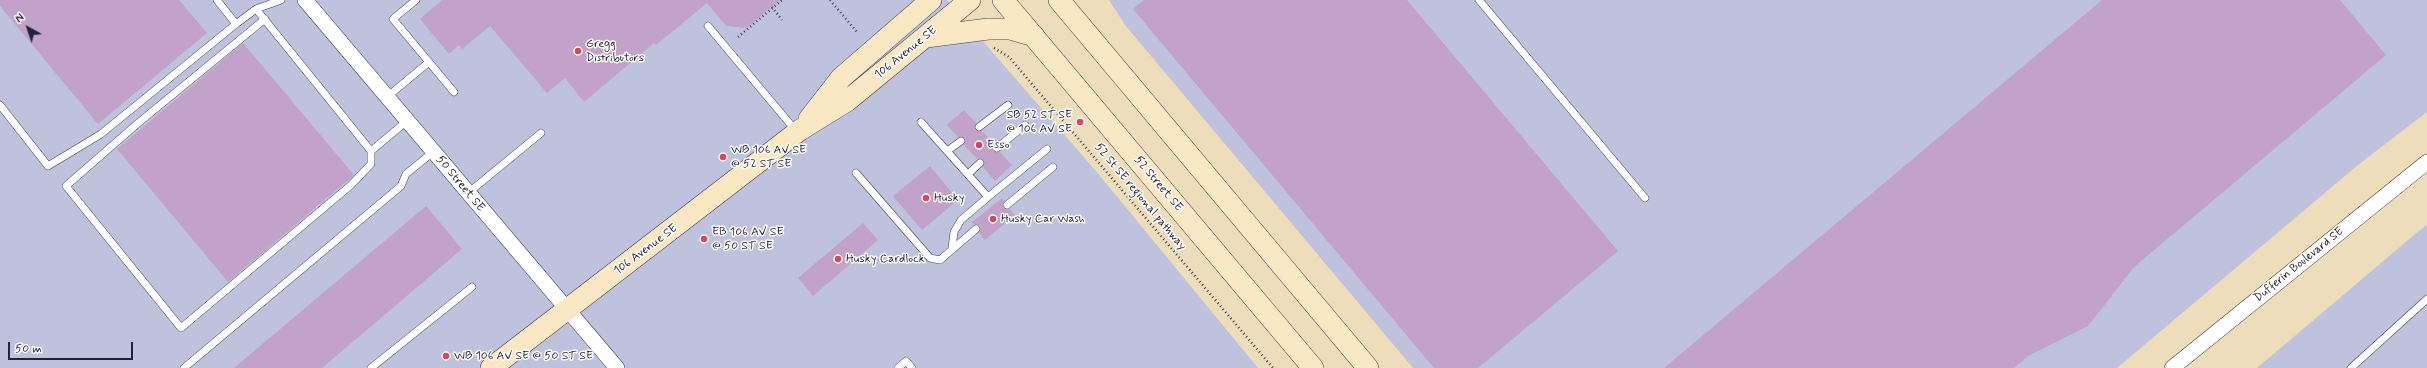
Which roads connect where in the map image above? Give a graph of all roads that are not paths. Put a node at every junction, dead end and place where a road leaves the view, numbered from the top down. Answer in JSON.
{"nodes":[{"id":1,"x":217,"y":0,"type":"edge"},
{"id":2,"x":281,"y":0,"type":"edge"},
{"id":3,"x":305,"y":0,"type":"edge"},
{"id":4,"x":416,"y":0,"type":"edge"},
{"id":5,"x":970,"y":0,"type":"edge"},
{"id":6,"x":1003,"y":0,"type":"edge"},
{"id":7,"x":1058,"y":0,"type":"edge"},
{"id":8,"x":1079,"y":0,"type":"edge"},
{"id":9,"x":1479,"y":0,"type":"edge"},
{"id":10,"x":928,"y":1,"type":"edge"},
{"id":11,"x":256,"y":9,"type":"junction"},
{"id":12,"x":265,"y":19,"type":"junction"},
{"id":13,"x":236,"y":24,"type":"junction"},
{"id":14,"x":708,"y":26,"type":"dead end"},
{"id":15,"x":1034,"y":36,"type":"junction"},
{"id":16,"x":926,"y":37,"type":"junction"},
{"id":17,"x":1090,"y":37,"type":"junction"},
{"id":18,"x":429,"y":62,"type":"junction"},
{"id":19,"x":454,"y":92,"type":"dead end"},
{"id":20,"x":387,"y":97,"type":"junction"},
{"id":21,"x":0,"y":105,"type":"edge"},
{"id":22,"x":1008,"y":105,"type":"dead end"},
{"id":23,"x":407,"y":121,"type":"junction"},
{"id":24,"x":921,"y":122,"type":"dead end"},
{"id":25,"x":1025,"y":125,"type":"dead end"},
{"id":26,"x":979,"y":127,"type":"dead end"},
{"id":27,"x":799,"y":131,"type":"junction"},
{"id":28,"x":541,"y":133,"type":"dead end"},
{"id":29,"x":961,"y":141,"type":"dead end"},
{"id":30,"x":997,"y":148,"type":"dead end"},
{"id":31,"x":1047,"y":149,"type":"dead end"},
{"id":32,"x":371,"y":151,"type":"junction"},
{"id":33,"x":948,"y":151,"type":"junction"},
{"id":34,"x":433,"y":152,"type":"junction"},
{"id":35,"x":2427,"y":162,"type":"edge"},
{"id":36,"x":980,"y":163,"type":"dead end"},
{"id":37,"x":1053,"y":167,"type":"dead end"},
{"id":38,"x":856,"y":173,"type":"dead end"},
{"id":39,"x":968,"y":174,"type":"junction"},
{"id":40,"x":468,"y":193,"type":"junction"},
{"id":41,"x":988,"y":197,"type":"junction"},
{"id":42,"x":1645,"y":198,"type":"dead end"},
{"id":43,"x":1007,"y":205,"type":"dead end"},
{"id":44,"x":976,"y":229,"type":"dead end"},
{"id":45,"x":952,"y":248,"type":"junction"},
{"id":46,"x":472,"y":287,"type":"dead end"},
{"id":47,"x":2427,"y":299,"type":"edge"},
{"id":48,"x":567,"y":310,"type":"junction"},
{"id":49,"x":184,"y":368,"type":"edge"},
{"id":50,"x":371,"y":368,"type":"edge"},
{"id":51,"x":491,"y":368,"type":"edge"},
{"id":52,"x":617,"y":368,"type":"edge"},
{"id":53,"x":898,"y":368,"type":"edge"},
{"id":54,"x":912,"y":368,"type":"edge"},
{"id":55,"x":1313,"y":368,"type":"edge"},
{"id":56,"x":1368,"y":368,"type":"edge"},
{"id":57,"x":2172,"y":368,"type":"edge"},
{"id":58,"x":2351,"y":368,"type":"edge"}],
"edges":[{"from":1,"to":13,"type":"lane"},
{"from":2,"to":11,"type":"lane"},
{"from":3,"to":20,"type":"street","name":"50 Street SE"},
{"from":4,"to":18,"type":"lane"},
{"from":5,"to":16,"type":"main road","name":"106 Avenue SE"},
{"from":6,"to":15,"type":"main road","name":"52 Street SE"},
{"from":7,"to":17,"type":"main road"},
{"from":8,"to":17,"type":"main road"},
{"from":9,"to":42,"type":"lane"},
{"from":10,"to":27,"type":"main road","name":"106 Avenue SE"},
{"from":11,"to":12,"type":"lane"},
{"from":11,"to":13,"type":"lane"},
{"from":12,"to":32,"type":"lane"},
{"from":12,"to":32,"type":"lane"},
{"from":13,"to":21,"type":"lane"},
{"from":14,"to":27,"type":"lane"},
{"from":15,"to":16,"type":"main road"},
{"from":15,"to":55,"type":"main road","name":"52 Street SE"},
{"from":16,"to":27,"type":"main road","name":"106 Avenue SE"},
{"from":17,"to":56,"type":"main road"},
{"from":18,"to":19,"type":"lane"},
{"from":18,"to":20,"type":"lane"},
{"from":20,"to":23,"type":"street","name":"50 Street SE"},
{"from":22,"to":26,"type":"lane"},
{"from":23,"to":32,"type":"lane"},
{"from":23,"to":34,"type":"street","name":"50 Street SE"},
{"from":24,"to":33,"type":"lane"},
{"from":25,"to":30,"type":"lane"},
{"from":27,"to":48,"type":"main road","name":"106 Avenue SE"},
{"from":28,"to":40,"type":"lane"},
{"from":29,"to":33,"type":"lane"},
{"from":31,"to":41,"type":"lane"},
{"from":33,"to":39,"type":"lane"},
{"from":34,"to":40,"type":"street","name":"50 Street SE"},
{"from":34,"to":49,"type":"lane"},
{"from":35,"to":57,"type":"street","name":"Dufferin Boulevard SE"},
{"from":36,"to":39,"type":"lane"},
{"from":37,"to":43,"type":"lane"},
{"from":38,"to":45,"type":"lane"},
{"from":39,"to":41,"type":"lane"},
{"from":40,"to":48,"type":"street","name":"50 Street SE"},
{"from":41,"to":45,"type":"lane"},
{"from":44,"to":45,"type":"lane"},
{"from":46,"to":50,"type":"lane"},
{"from":47,"to":58,"type":"lane"},
{"from":48,"to":51,"type":"main road","name":"106 Avenue SE"},
{"from":48,"to":52,"type":"street","name":"50 Street SE"},
{"from":53,"to":54,"type":"lane"}]}
